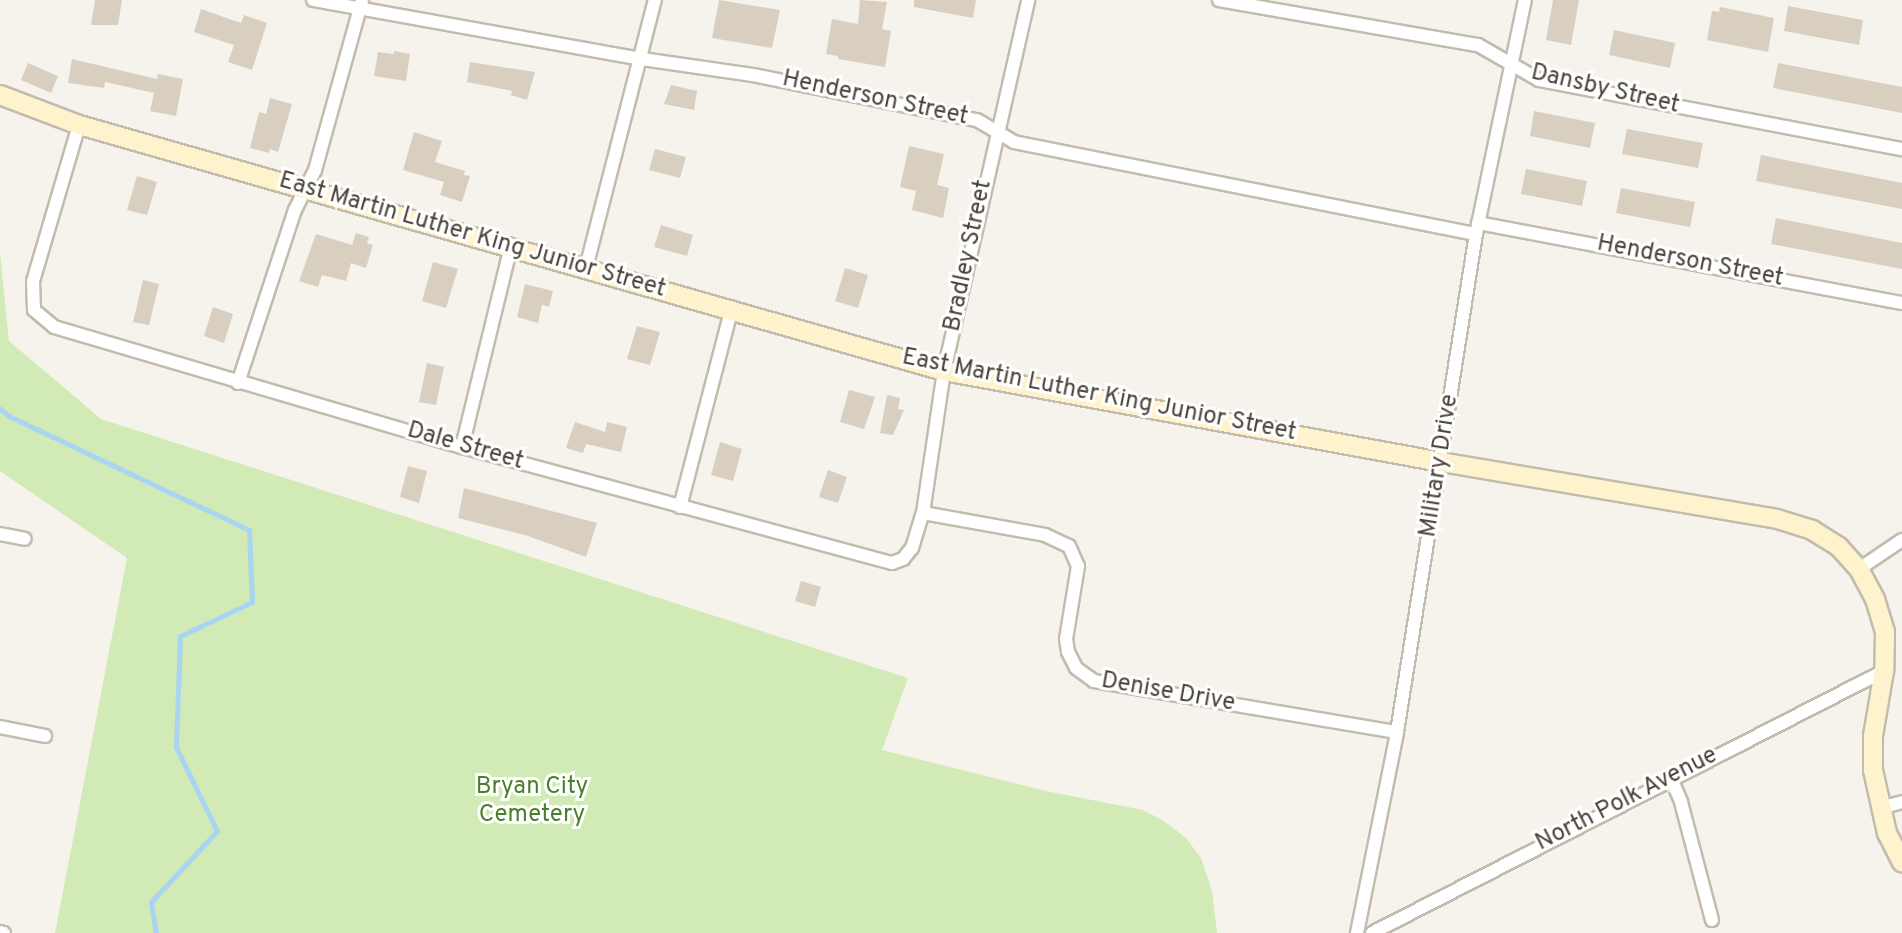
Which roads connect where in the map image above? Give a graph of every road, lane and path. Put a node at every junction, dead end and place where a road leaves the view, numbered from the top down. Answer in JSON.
{"nodes":[{"id":1,"x":313,"y":0,"type":"edge"},
{"id":2,"x":655,"y":0,"type":"edge"},
{"id":3,"x":1028,"y":0,"type":"edge"},
{"id":4,"x":1219,"y":0,"type":"edge"},
{"id":5,"x":1525,"y":0,"type":"edge"},
{"id":6,"x":361,"y":4,"type":"edge"},
{"id":7,"x":642,"y":59,"type":"junction"},
{"id":8,"x":1513,"y":67,"type":"junction"},
{"id":9,"x":0,"y":95,"type":"edge"},
{"id":10,"x":79,"y":125,"type":"junction"},
{"id":11,"x":996,"y":128,"type":"junction"},
{"id":12,"x":1902,"y":149,"type":"edge"},
{"id":13,"x":306,"y":189,"type":"junction"},
{"id":14,"x":1477,"y":228,"type":"junction"},
{"id":15,"x":511,"y":246,"type":"junction"},
{"id":16,"x":586,"y":268,"type":"junction"},
{"id":17,"x":1902,"y":303,"type":"edge"},
{"id":18,"x":732,"y":308,"type":"junction"},
{"id":19,"x":944,"y":371,"type":"junction"},
{"id":20,"x":238,"y":383,"type":"junction"},
{"id":21,"x":462,"y":447,"type":"junction"},
{"id":22,"x":1441,"y":462,"type":"junction"},
{"id":23,"x":680,"y":507,"type":"junction"},
{"id":24,"x":923,"y":513,"type":"junction"},
{"id":25,"x":0,"y":534,"type":"edge"},
{"id":26,"x":25,"y":539,"type":"dead end"},
{"id":27,"x":1902,"y":540,"type":"edge"},
{"id":28,"x":903,"y":559,"type":"joint"},
{"id":29,"x":1859,"y":569,"type":"junction"},
{"id":30,"x":1884,"y":671,"type":"junction"},
{"id":31,"x":0,"y":727,"type":"edge"},
{"id":32,"x":1397,"y":732,"type":"junction"},
{"id":33,"x":45,"y":736,"type":"dead end"},
{"id":34,"x":1671,"y":778,"type":"junction"},
{"id":35,"x":1902,"y":802,"type":"edge"},
{"id":36,"x":1880,"y":808,"type":"junction"},
{"id":37,"x":1902,"y":862,"type":"edge"},
{"id":38,"x":1712,"y":920,"type":"dead end"},
{"id":39,"x":1357,"y":933,"type":"edge"},
{"id":40,"x":1372,"y":933,"type":"edge"}],
"edges":[{"from":1,"to":6,"type":"street","name":"Henderson Street"},
{"from":2,"to":7,"type":"street"},
{"from":3,"to":11,"type":"street","name":"Bradley Street"},
{"from":4,"to":8,"type":"street","name":"Dansby Street"},
{"from":5,"to":8,"type":"street","name":"Military Drive"},
{"from":6,"to":7,"type":"street","name":"Henderson Street"},
{"from":6,"to":13,"type":"street"},
{"from":7,"to":11,"type":"street","name":"Henderson Street"},
{"from":7,"to":16,"type":"street"},
{"from":8,"to":12,"type":"street","name":"Dansby Street"},
{"from":8,"to":14,"type":"street","name":"Military Drive"},
{"from":9,"to":10,"type":"street","name":"East Martin Luther King Junior Street"},
{"from":10,"to":13,"type":"street","name":"East Martin Luther King Junior Street"},
{"from":10,"to":20,"type":"street","name":"Dale Street"},
{"from":11,"to":14,"type":"street","name":"Henderson Street"},
{"from":11,"to":19,"type":"street","name":"Bradley Street"},
{"from":13,"to":15,"type":"street","name":"East Martin Luther King Junior Street"},
{"from":13,"to":20,"type":"street"},
{"from":14,"to":17,"type":"street","name":"Henderson Street"},
{"from":14,"to":22,"type":"street","name":"Military Drive"},
{"from":15,"to":16,"type":"street","name":"East Martin Luther King Junior Street"},
{"from":15,"to":21,"type":"street"},
{"from":16,"to":18,"type":"street","name":"East Martin Luther King Junior Street"},
{"from":18,"to":19,"type":"street","name":"East Martin Luther King Junior Street"},
{"from":18,"to":23,"type":"street"},
{"from":19,"to":22,"type":"street","name":"East Martin Luther King Junior Street"},
{"from":19,"to":24,"type":"street","name":"Bradley Street"},
{"from":20,"to":21,"type":"street","name":"Dale Street"},
{"from":21,"to":23,"type":"street","name":"Dale Street"},
{"from":22,"to":29,"type":"street","name":"East Martin Luther King Junior Street"},
{"from":22,"to":32,"type":"street","name":"Military Drive"},
{"from":23,"to":28,"type":"street","name":"Dale Street"},
{"from":24,"to":28,"type":"street","name":"Bradley Street"},
{"from":24,"to":32,"type":"street","name":"Denise Drive"},
{"from":25,"to":26,"type":"street"},
{"from":27,"to":29,"type":"street"},
{"from":29,"to":30,"type":"street","name":"East Martin Luther King Junior Street"},
{"from":30,"to":34,"type":"street","name":"North Polk Avenue"},
{"from":30,"to":36,"type":"street","name":"East Martin Luther King Junior Street"},
{"from":31,"to":33,"type":"street"},
{"from":32,"to":39,"type":"street","name":"Military Drive"},
{"from":34,"to":38,"type":"street"},
{"from":34,"to":40,"type":"street","name":"North Polk Avenue"},
{"from":35,"to":36,"type":"street"},
{"from":36,"to":37,"type":"street","name":"East Martin Luther King Junior Street"}]}
